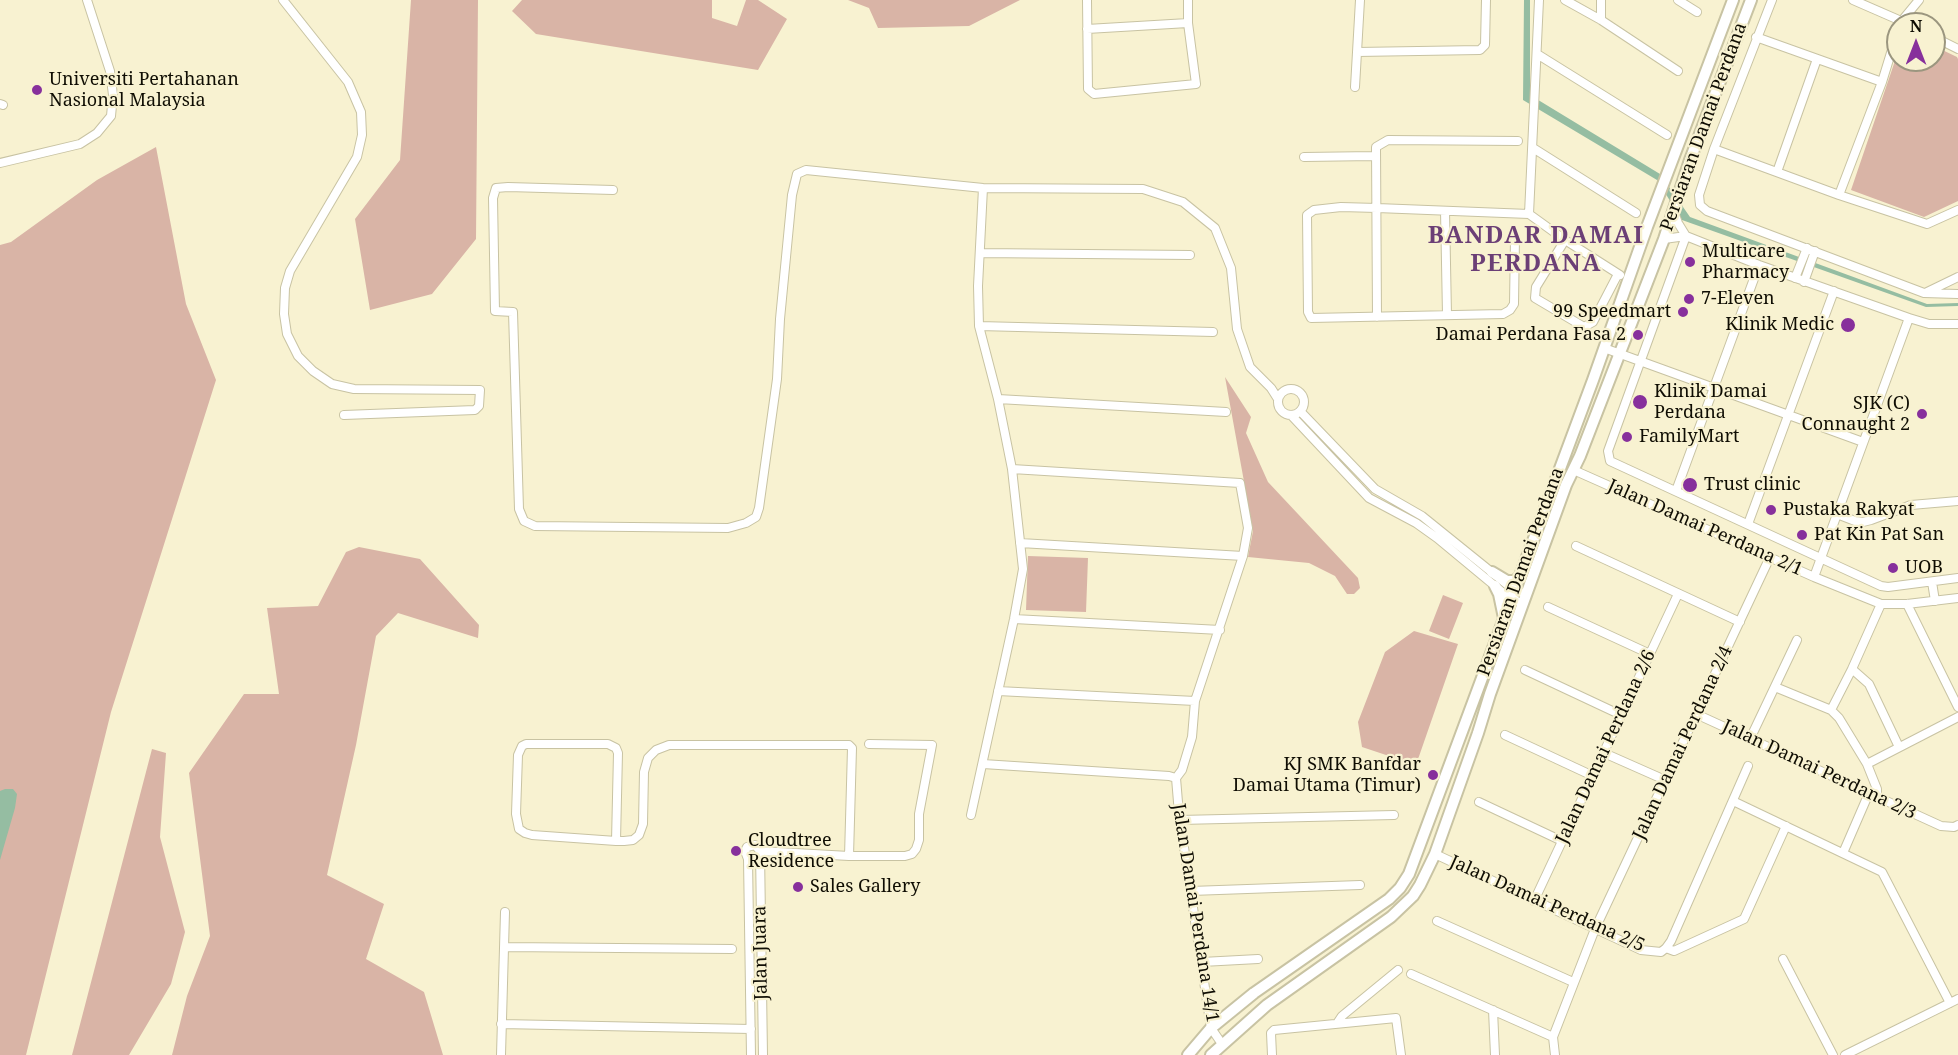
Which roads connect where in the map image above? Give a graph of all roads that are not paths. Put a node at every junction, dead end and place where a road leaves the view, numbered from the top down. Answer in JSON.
{"nodes":[{"id":1,"x":87,"y":0,"type":"edge"},
{"id":2,"x":283,"y":0,"type":"edge"},
{"id":3,"x":1087,"y":0,"type":"edge"},
{"id":4,"x":1188,"y":0,"type":"edge"},
{"id":5,"x":1360,"y":0,"type":"edge"},
{"id":6,"x":1486,"y":0,"type":"edge"},
{"id":7,"x":1539,"y":0,"type":"edge"},
{"id":8,"x":1565,"y":0,"type":"edge"},
{"id":9,"x":1601,"y":0,"type":"edge"},
{"id":10,"x":1678,"y":0,"type":"edge"},
{"id":11,"x":1733,"y":0,"type":"edge"},
{"id":12,"x":1751,"y":0,"type":"edge"},
{"id":13,"x":1772,"y":0,"type":"edge"},
{"id":14,"x":1853,"y":0,"type":"edge"},
{"id":15,"x":1697,"y":12,"type":"dead end"},
{"id":16,"x":1886,"y":15,"type":"edge"},
{"id":17,"x":1601,"y":20,"type":"junction"},
{"id":18,"x":1188,"y":23,"type":"junction"},
{"id":19,"x":1087,"y":29,"type":"junction"},
{"id":20,"x":1756,"y":37,"type":"junction"},
{"id":21,"x":1357,"y":52,"type":"junction"},
{"id":22,"x":1537,"y":54,"type":"junction"},
{"id":23,"x":1818,"y":59,"type":"junction"},
{"id":24,"x":1886,"y":69,"type":"edge"},
{"id":25,"x":1678,"y":71,"type":"dead end"},
{"id":26,"x":1882,"y":82,"type":"junction"},
{"id":27,"x":1355,"y":87,"type":"dead end"},
{"id":28,"x":1667,"y":135,"type":"dead end"},
{"id":29,"x":1518,"y":141,"type":"dead end"},
{"id":30,"x":1533,"y":148,"type":"junction"},
{"id":31,"x":1714,"y":149,"type":"junction"},
{"id":32,"x":1374,"y":156,"type":"junction"},
{"id":33,"x":1304,"y":157,"type":"dead end"},
{"id":34,"x":0,"y":163,"type":"edge"},
{"id":35,"x":1777,"y":172,"type":"junction"},
{"id":36,"x":983,"y":188,"type":"junction"},
{"id":37,"x":613,"y":190,"type":"dead end"},
{"id":38,"x":1839,"y":195,"type":"junction"},
{"id":39,"x":1377,"y":208,"type":"junction"},
{"id":40,"x":1673,"y":210,"type":"junction"},
{"id":41,"x":1958,"y":210,"type":"edge"},
{"id":42,"x":1445,"y":211,"type":"junction"},
{"id":43,"x":1636,"y":213,"type":"dead end"},
{"id":44,"x":1529,"y":214,"type":"junction"},
{"id":45,"x":1686,"y":236,"type":"junction"},
{"id":46,"x":1515,"y":238,"type":"dead end"},
{"id":47,"x":1664,"y":239,"type":"junction"},
{"id":48,"x":1565,"y":240,"type":"junction"},
{"id":49,"x":1810,"y":252,"type":"junction"},
{"id":50,"x":980,"y":253,"type":"junction"},
{"id":51,"x":1190,"y":255,"type":"dead end"},
{"id":52,"x":1759,"y":265,"type":"junction"},
{"id":53,"x":1805,"y":265,"type":"junction"},
{"id":54,"x":1618,"y":274,"type":"junction"},
{"id":55,"x":1958,"y":277,"type":"edge"},
{"id":56,"x":1795,"y":278,"type":"junction"},
{"id":57,"x":1629,"y":280,"type":"junction"},
{"id":58,"x":1804,"y":282,"type":"junction"},
{"id":59,"x":1834,"y":291,"type":"junction"},
{"id":60,"x":1924,"y":293,"type":"junction"},
{"id":61,"x":1958,"y":294,"type":"edge"},
{"id":62,"x":1447,"y":315,"type":"junction"},
{"id":63,"x":1377,"y":317,"type":"junction"},
{"id":64,"x":1909,"y":318,"type":"junction"},
{"id":65,"x":1958,"y":324,"type":"edge"},
{"id":66,"x":979,"y":326,"type":"junction"},
{"id":67,"x":1213,"y":332,"type":"dead end"},
{"id":68,"x":1604,"y":348,"type":"junction"},
{"id":69,"x":1620,"y":354,"type":"junction"},
{"id":70,"x":1640,"y":361,"type":"junction"},
{"id":71,"x":1271,"y":388,"type":"junction"},
{"id":72,"x":1714,"y":388,"type":"junction"},
{"id":73,"x":1285,"y":390,"type":"junction"},
{"id":74,"x":998,"y":399,"type":"junction"},
{"id":75,"x":1278,"y":399,"type":"junction"},
{"id":76,"x":1300,"y":411,"type":"junction"},
{"id":77,"x":1226,"y":412,"type":"dead end"},
{"id":78,"x":345,"y":415,"type":"dead end"},
{"id":79,"x":1291,"y":415,"type":"junction"},
{"id":80,"x":1788,"y":415,"type":"junction"},
{"id":81,"x":1863,"y":442,"type":"junction"},
{"id":82,"x":1580,"y":456,"type":"junction"},
{"id":83,"x":1012,"y":470,"type":"junction"},
{"id":84,"x":1578,"y":472,"type":"junction"},
{"id":85,"x":1676,"y":491,"type":"junction"},
{"id":86,"x":1958,"y":501,"type":"edge"},
{"id":87,"x":1837,"y":514,"type":"junction"},
{"id":88,"x":1748,"y":524,"type":"junction"},
{"id":89,"x":1020,"y":543,"type":"junction"},
{"id":90,"x":1576,"y":546,"type":"dead end"},
{"id":91,"x":1243,"y":556,"type":"junction"},
{"id":92,"x":1770,"y":558,"type":"junction"},
{"id":93,"x":1821,"y":558,"type":"junction"},
{"id":94,"x":1492,"y":572,"type":"junction"},
{"id":95,"x":1520,"y":576,"type":"junction"},
{"id":96,"x":1814,"y":577,"type":"junction"},
{"id":97,"x":1958,"y":578,"type":"edge"},
{"id":98,"x":1932,"y":582,"type":"junction"},
{"id":99,"x":1495,"y":586,"type":"junction"},
{"id":100,"x":1678,"y":594,"type":"junction"},
{"id":101,"x":1513,"y":595,"type":"junction"},
{"id":102,"x":1958,"y":598,"type":"edge"},
{"id":103,"x":1524,"y":599,"type":"junction"},
{"id":104,"x":1935,"y":601,"type":"junction"},
{"id":105,"x":1881,"y":604,"type":"junction"},
{"id":106,"x":1907,"y":604,"type":"junction"},
{"id":107,"x":1548,"y":607,"type":"dead end"},
{"id":108,"x":1519,"y":615,"type":"junction"},
{"id":109,"x":1504,"y":618,"type":"junction"},
{"id":110,"x":1014,"y":619,"type":"junction"},
{"id":111,"x":1740,"y":622,"type":"junction"},
{"id":112,"x":1220,"y":630,"type":"junction"},
{"id":113,"x":1797,"y":640,"type":"dead end"},
{"id":114,"x":1650,"y":654,"type":"junction"},
{"id":115,"x":1852,"y":669,"type":"junction"},
{"id":116,"x":1525,"y":670,"type":"dead end"},
{"id":117,"x":1775,"y":687,"type":"junction"},
{"id":118,"x":998,"y":691,"type":"junction"},
{"id":119,"x":1195,"y":701,"type":"junction"},
{"id":120,"x":1958,"y":707,"type":"edge"},
{"id":121,"x":1830,"y":710,"type":"junction"},
{"id":122,"x":1696,"y":714,"type":"junction"},
{"id":123,"x":1622,"y":715,"type":"junction"},
{"id":124,"x":1958,"y":718,"type":"edge"},
{"id":125,"x":1505,"y":735,"type":"dead end"},
{"id":126,"x":1750,"y":739,"type":"junction"},
{"id":127,"x":869,"y":744,"type":"dead end"},
{"id":128,"x":1899,"y":747,"type":"junction"},
{"id":129,"x":1604,"y":753,"type":"junction"},
{"id":130,"x":982,"y":764,"type":"junction"},
{"id":131,"x":1867,"y":764,"type":"junction"},
{"id":132,"x":1748,"y":766,"type":"dead end"},
{"id":133,"x":1593,"y":776,"type":"junction"},
{"id":134,"x":1176,"y":778,"type":"junction"},
{"id":135,"x":1665,"y":780,"type":"junction"},
{"id":136,"x":1873,"y":795,"type":"junction"},
{"id":137,"x":1733,"y":801,"type":"junction"},
{"id":138,"x":1479,"y":802,"type":"dead end"},
{"id":139,"x":971,"y":815,"type":"dead end"},
{"id":140,"x":1394,"y":815,"type":"dead end"},
{"id":141,"x":1180,"y":820,"type":"junction"},
{"id":142,"x":1958,"y":825,"type":"edge"},
{"id":143,"x":1786,"y":826,"type":"junction"},
{"id":144,"x":616,"y":841,"type":"junction"},
{"id":145,"x":1563,"y":841,"type":"junction"},
{"id":146,"x":760,"y":851,"type":"junction"},
{"id":147,"x":1843,"y":853,"type":"junction"},
{"id":148,"x":1435,"y":854,"type":"junction"},
{"id":149,"x":849,"y":856,"type":"junction"},
{"id":150,"x":1360,"y":885,"type":"dead end"},
{"id":151,"x":1191,"y":891,"type":"junction"},
{"id":152,"x":1534,"y":901,"type":"junction"},
{"id":153,"x":1373,"y":911,"type":"junction"},
{"id":154,"x":505,"y":912,"type":"dead end"},
{"id":155,"x":1437,"y":921,"type":"dead end"},
{"id":156,"x":1379,"y":926,"type":"junction"},
{"id":157,"x":1595,"y":929,"type":"junction"},
{"id":158,"x":504,"y":948,"type":"junction"},
{"id":159,"x":732,"y":949,"type":"dead end"},
{"id":160,"x":1663,"y":950,"type":"junction"},
{"id":161,"x":1258,"y":959,"type":"dead end"},
{"id":162,"x":1783,"y":959,"type":"dead end"},
{"id":163,"x":1202,"y":962,"type":"junction"},
{"id":164,"x":1398,"y":970,"type":"dead end"},
{"id":165,"x":1411,"y":974,"type":"dead end"},
{"id":166,"x":1573,"y":982,"type":"junction"},
{"id":167,"x":1954,"y":1001,"type":"edge"},
{"id":168,"x":1493,"y":1010,"type":"junction"},
{"id":169,"x":1338,"y":1022,"type":"junction"},
{"id":170,"x":501,"y":1024,"type":"junction"},
{"id":171,"x":1211,"y":1028,"type":"junction"},
{"id":172,"x":751,"y":1029,"type":"junction"},
{"id":173,"x":1553,"y":1038,"type":"junction"},
{"id":174,"x":1222,"y":1044,"type":"junction"},
{"id":175,"x":501,"y":1055,"type":"edge"},
{"id":176,"x":751,"y":1055,"type":"edge"},
{"id":177,"x":763,"y":1055,"type":"edge"},
{"id":178,"x":1188,"y":1055,"type":"edge"},
{"id":179,"x":1211,"y":1055,"type":"edge"},
{"id":180,"x":1272,"y":1055,"type":"edge"},
{"id":181,"x":1401,"y":1055,"type":"edge"},
{"id":182,"x":1496,"y":1055,"type":"edge"},
{"id":183,"x":1555,"y":1055,"type":"edge"},
{"id":184,"x":1833,"y":1055,"type":"edge"},
{"id":185,"x":1845,"y":1055,"type":"edge"}],
"edges":[{"from":1,"to":34,"type":"street"},
{"from":2,"to":78,"type":"street"},
{"from":3,"to":19,"type":"street"},
{"from":4,"to":18,"type":"street"},
{"from":5,"to":21,"type":"street"},
{"from":6,"to":21,"type":"street"},
{"from":7,"to":22,"type":"street"},
{"from":8,"to":17,"type":"street"},
{"from":9,"to":17,"type":"street"},
{"from":10,"to":15,"type":"street"},
{"from":11,"to":57,"type":"main road","name":"Persiaran Damai Perdana"},
{"from":12,"to":40,"type":"main road","name":"Persiaran Damai Perdana"},
{"from":13,"to":20,"type":"street"},
{"from":14,"to":16,"type":"street"},
{"from":17,"to":25,"type":"street"},
{"from":18,"to":19,"type":"street"},
{"from":18,"to":19,"type":"street"},
{"from":20,"to":23,"type":"street"},
{"from":20,"to":31,"type":"street"},
{"from":21,"to":27,"type":"street"},
{"from":22,"to":28,"type":"street"},
{"from":22,"to":30,"type":"street"},
{"from":23,"to":26,"type":"street"},
{"from":23,"to":35,"type":"street"},
{"from":24,"to":26,"type":"street"},
{"from":26,"to":38,"type":"street"},
{"from":29,"to":32,"type":"street"},
{"from":30,"to":43,"type":"street"},
{"from":30,"to":44,"type":"street"},
{"from":31,"to":35,"type":"street"},
{"from":31,"to":49,"type":"street"},
{"from":32,"to":33,"type":"street"},
{"from":32,"to":39,"type":"street"},
{"from":35,"to":38,"type":"street"},
{"from":36,"to":37,"type":"street"},
{"from":36,"to":50,"type":"street"},
{"from":36,"to":71,"type":"street"},
{"from":38,"to":41,"type":"street"},
{"from":39,"to":42,"type":"street"},
{"from":39,"to":63,"type":"street"},
{"from":39,"to":63,"type":"street"},
{"from":40,"to":45,"type":"street"},
{"from":40,"to":47,"type":"main road","name":"Persiaran Damai Perdana"},
{"from":42,"to":44,"type":"street"},
{"from":42,"to":62,"type":"street"},
{"from":44,"to":48,"type":"street"},
{"from":45,"to":47,"type":"street"},
{"from":45,"to":52,"type":"street"},
{"from":45,"to":70,"type":"street"},
{"from":46,"to":62,"type":"street"},
{"from":47,"to":69,"type":"main road","name":"Persiaran Damai Perdana"},
{"from":48,"to":54,"type":"street"},
{"from":48,"to":54,"type":"street"},
{"from":49,"to":53,"type":"street"},
{"from":49,"to":60,"type":"street"},
{"from":50,"to":51,"type":"street"},
{"from":50,"to":66,"type":"street"},
{"from":52,"to":56,"type":"street"},
{"from":52,"to":72,"type":"street"},
{"from":53,"to":56,"type":"street"},
{"from":53,"to":58,"type":"street"},
{"from":54,"to":57,"type":"street"},
{"from":55,"to":60,"type":"street"},
{"from":56,"to":58,"type":"street"},
{"from":57,"to":68,"type":"main road","name":"Persiaran Damai Perdana"},
{"from":58,"to":59,"type":"street"},
{"from":59,"to":64,"type":"street"},
{"from":59,"to":80,"type":"street"},
{"from":60,"to":61,"type":"street"},
{"from":62,"to":63,"type":"street"},
{"from":64,"to":65,"type":"street"},
{"from":64,"to":81,"type":"street"},
{"from":66,"to":67,"type":"street"},
{"from":66,"to":74,"type":"street"},
{"from":68,"to":69,"type":"street"},
{"from":68,"to":95,"type":"main road","name":"Persiaran Damai Perdana"},
{"from":69,"to":70,"type":"street"},
{"from":69,"to":82,"type":"main road","name":"Persiaran Damai Perdana"},
{"from":70,"to":72,"type":"street"},
{"from":70,"to":85,"type":"street"},
{"from":71,"to":73,"type":"street"},
{"from":71,"to":75,"type":"street"},
{"from":72,"to":80,"type":"street"},
{"from":72,"to":85,"type":"street"},
{"from":73,"to":75,"type":"street"},
{"from":73,"to":76,"type":"street"},
{"from":74,"to":77,"type":"street"},
{"from":74,"to":83,"type":"street"},
{"from":75,"to":79,"type":"street"},
{"from":76,"to":79,"type":"street"},
{"from":76,"to":94,"type":"street"},
{"from":79,"to":99,"type":"street"},
{"from":80,"to":81,"type":"street"},
{"from":80,"to":88,"type":"street"},
{"from":81,"to":87,"type":"street"},
{"from":82,"to":84,"type":"main road","name":"Persiaran Damai Perdana"},
{"from":82,"to":103,"type":"main road","name":"Persiaran Damai Perdana"},
{"from":83,"to":89,"type":"street"},
{"from":83,"to":91,"type":"street"},
{"from":84,"to":92,"type":"street","name":"Jalan Damai Perdana 2/1"},
{"from":84,"to":108,"type":"main road","name":"Persiaran Damai Perdana"},
{"from":85,"to":88,"type":"street"},
{"from":86,"to":87,"type":"street"},
{"from":87,"to":93,"type":"street"},
{"from":88,"to":93,"type":"street"},
{"from":89,"to":91,"type":"street"},
{"from":89,"to":110,"type":"street"},
{"from":90,"to":100,"type":"street"},
{"from":91,"to":112,"type":"street"},
{"from":92,"to":96,"type":"street","name":"Jalan Damai Perdana 2/1"},
{"from":92,"to":111,"type":"street","name":"Jalan Damai Perdana 2/4"},
{"from":93,"to":96,"type":"street"},
{"from":93,"to":98,"type":"street"},
{"from":94,"to":95,"type":"main road"},
{"from":94,"to":101,"type":"street"},
{"from":95,"to":101,"type":"main road","name":"Persiaran Damai Perdana"},
{"from":96,"to":105,"type":"street","name":"Jalan Damai Perdana 2/1"},
{"from":97,"to":98,"type":"street"},
{"from":98,"to":104,"type":"street"},
{"from":99,"to":101,"type":"street"},
{"from":99,"to":109,"type":"main road"},
{"from":100,"to":111,"type":"street"},
{"from":100,"to":114,"type":"street","name":"Jalan Damai Perdana 2/6"},
{"from":101,"to":103,"type":"street"},
{"from":101,"to":109,"type":"main road","name":"Persiaran Damai Perdana"},
{"from":102,"to":104,"type":"street"},
{"from":103,"to":108,"type":"main road","name":"Persiaran Damai Perdana"},
{"from":104,"to":106,"type":"street"},
{"from":105,"to":106,"type":"street"},
{"from":105,"to":115,"type":"street"},
{"from":106,"to":120,"type":"street"},
{"from":107,"to":114,"type":"street"},
{"from":108,"to":148,"type":"main road","name":"Persiaran Damai Perdana"},
{"from":109,"to":153,"type":"main road","name":"Persiaran Damai Perdana"},
{"from":110,"to":112,"type":"street"},
{"from":110,"to":118,"type":"street"},
{"from":111,"to":122,"type":"street","name":"Jalan Damai Perdana 2/4"},
{"from":112,"to":119,"type":"street"},
{"from":113,"to":117,"type":"street"},
{"from":114,"to":123,"type":"street","name":"Jalan Damai Perdana 2/6"},
{"from":115,"to":121,"type":"street"},
{"from":115,"to":128,"type":"street"},
{"from":116,"to":123,"type":"street"},
{"from":117,"to":121,"type":"street"},
{"from":117,"to":126,"type":"street"},
{"from":118,"to":119,"type":"street"},
{"from":118,"to":130,"type":"street"},
{"from":119,"to":134,"type":"street"},
{"from":121,"to":131,"type":"street"},
{"from":122,"to":126,"type":"street","name":"Jalan Damai Perdana 2/3"},
{"from":122,"to":135,"type":"street","name":"Jalan Damai Perdana 2/4"},
{"from":123,"to":129,"type":"street","name":"Jalan Damai Perdana 2/6"},
{"from":124,"to":128,"type":"street"},
{"from":125,"to":133,"type":"street"},
{"from":126,"to":136,"type":"street","name":"Jalan Damai Perdana 2/3"},
{"from":127,"to":149,"type":"street"},
{"from":128,"to":131,"type":"street"},
{"from":129,"to":133,"type":"street","name":"Jalan Damai Perdana 2/6"},
{"from":129,"to":135,"type":"street"},
{"from":130,"to":134,"type":"street"},
{"from":130,"to":139,"type":"street"},
{"from":131,"to":136,"type":"street"},
{"from":132,"to":137,"type":"street"},
{"from":133,"to":145,"type":"street","name":"Jalan Damai Perdana 2/6"},
{"from":134,"to":141,"type":"street","name":"Jalan Damai Perdana 14/1"},
{"from":135,"to":157,"type":"street","name":"Jalan Damai Perdana 2/4"},
{"from":136,"to":142,"type":"street","name":"Jalan Damai Perdana 2/3"},
{"from":136,"to":147,"type":"street"},
{"from":137,"to":143,"type":"street"},
{"from":137,"to":160,"type":"street"},
{"from":138,"to":145,"type":"street"},
{"from":140,"to":141,"type":"street"},
{"from":141,"to":151,"type":"street","name":"Jalan Damai Perdana 14/1"},
{"from":143,"to":147,"type":"street"},
{"from":143,"to":160,"type":"street"},
{"from":144,"to":144,"type":"street"},
{"from":144,"to":149,"type":"street"},
{"from":145,"to":152,"type":"street","name":"Jalan Damai Perdana 2/6"},
{"from":146,"to":149,"type":"street"},
{"from":146,"to":172,"type":"street","name":"Jalan Juara"},
{"from":146,"to":177,"type":"street","name":"Jalan Juara"},
{"from":147,"to":167,"type":"street"},
{"from":148,"to":152,"type":"street","name":"Jalan Damai Perdana 2/5"},
{"from":148,"to":156,"type":"main road","name":"Persiaran Damai Perdana"},
{"from":150,"to":151,"type":"street"},
{"from":151,"to":163,"type":"street","name":"Jalan Damai Perdana 14/1"},
{"from":152,"to":157,"type":"street","name":"Jalan Damai Perdana 2/5"},
{"from":153,"to":156,"type":"main road"},
{"from":153,"to":171,"type":"main road","name":"Persiaran Damai Perdana"},
{"from":154,"to":158,"type":"street"},
{"from":155,"to":166,"type":"street"},
{"from":156,"to":174,"type":"main road","name":"Persiaran Damai Perdana"},
{"from":157,"to":160,"type":"street","name":"Jalan Damai Perdana 2/5"},
{"from":157,"to":166,"type":"street","name":"Jalan Damai Perdana 2/4"},
{"from":158,"to":159,"type":"street"},
{"from":158,"to":170,"type":"street"},
{"from":161,"to":163,"type":"street"},
{"from":162,"to":184,"type":"street"},
{"from":163,"to":171,"type":"street","name":"Jalan Damai Perdana 14/1"},
{"from":164,"to":169,"type":"street"},
{"from":165,"to":168,"type":"street"},
{"from":166,"to":173,"type":"street","name":"Jalan Damai Perdana 2/4"},
{"from":167,"to":185,"type":"street"},
{"from":168,"to":173,"type":"street"},
{"from":168,"to":182,"type":"street"},
{"from":169,"to":180,"type":"street"},
{"from":169,"to":181,"type":"street"},
{"from":170,"to":172,"type":"street"},
{"from":170,"to":175,"type":"street"},
{"from":171,"to":174,"type":"street","name":"Jalan Damai Perdana 14/1"},
{"from":171,"to":178,"type":"main road","name":"Persiaran Damai Perdana"},
{"from":172,"to":176,"type":"street","name":"Jalan Juara"},
{"from":173,"to":183,"type":"street"},
{"from":174,"to":179,"type":"main road","name":"Persiaran Damai Perdana"}]}
